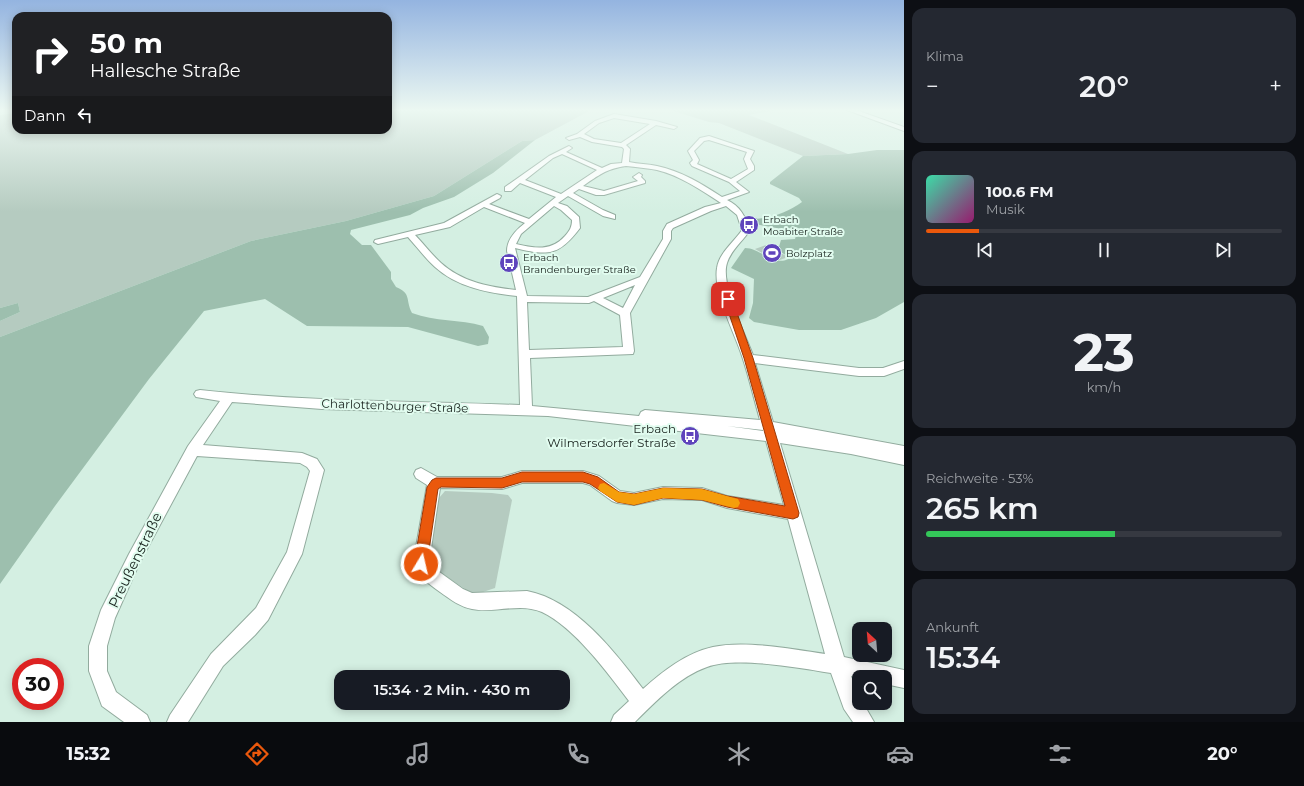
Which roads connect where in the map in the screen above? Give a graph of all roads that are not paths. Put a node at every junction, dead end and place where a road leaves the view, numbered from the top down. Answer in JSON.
{"nodes":[{"id":1,"x":615,"y":144,"type":"edge"},
{"id":2,"x":698,"y":144,"type":"edge"},
{"id":3,"x":727,"y":144,"type":"edge"},
{"id":4,"x":622,"y":145,"type":"joint"},
{"id":5,"x":569,"y":148,"type":"dead end"},
{"id":6,"x":562,"y":152,"type":"junction"},
{"id":7,"x":626,"y":164,"type":"junction"},
{"id":8,"x":602,"y":170,"type":"junction"},
{"id":9,"x":639,"y":175,"type":"dead end"},
{"id":10,"x":520,"y":181,"type":"junction"},
{"id":11,"x":731,"y":181,"type":"junction"},
{"id":12,"x":577,"y":186,"type":"junction"},
{"id":13,"x":508,"y":189,"type":"dead end"},
{"id":14,"x":565,"y":195,"type":"junction"},
{"id":15,"x":497,"y":196,"type":"dead end"},
{"id":16,"x":725,"y":201,"type":"junction"},
{"id":17,"x":553,"y":203,"type":"junction"},
{"id":18,"x":484,"y":205,"type":"junction"},
{"id":19,"x":612,"y":217,"type":"dead end"},
{"id":20,"x":530,"y":222,"type":"junction"},
{"id":21,"x":410,"y":234,"type":"junction"},
{"id":22,"x":378,"y":242,"type":"dead end"},
{"id":23,"x":511,"y":245,"type":"junction"},
{"id":24,"x":643,"y":278,"type":"junction"},
{"id":25,"x":522,"y":296,"type":"junction"},
{"id":26,"x":595,"y":298,"type":"junction"},
{"id":27,"x":625,"y":313,"type":"junction"},
{"id":28,"x":524,"y":354,"type":"junction"},
{"id":29,"x":748,"y":358,"type":"junction"},
{"id":30,"x":904,"y":365,"type":"edge"},
{"id":31,"x":200,"y":394,"type":"dead end"},
{"id":32,"x":228,"y":398,"type":"junction"},
{"id":33,"x":526,"y":410,"type":"junction"},
{"id":34,"x":769,"y":431,"type":"junction"},
{"id":35,"x":193,"y":450,"type":"junction"},
{"id":36,"x":904,"y":451,"type":"edge"},
{"id":37,"x":904,"y":459,"type":"edge"},
{"id":38,"x":421,"y":474,"type":"dead end"},
{"id":39,"x":436,"y":483,"type":"junction"},
{"id":40,"x":793,"y":513,"type":"junction"},
{"id":41,"x":837,"y":664,"type":"junction"},
{"id":42,"x":904,"y":679,"type":"edge"},
{"id":43,"x":642,"y":702,"type":"junction"},
{"id":44,"x":140,"y":722,"type":"edge"},
{"id":45,"x":177,"y":722,"type":"edge"},
{"id":46,"x":621,"y":722,"type":"edge"},
{"id":47,"x":864,"y":722,"type":"edge"}],
"edges":[{"from":1,"to":4,"type":"street"},
{"from":2,"to":11,"type":"street"},
{"from":3,"to":11,"type":"street"},
{"from":4,"to":7,"type":"street"},
{"from":5,"to":6,"type":"street"},
{"from":6,"to":8,"type":"street"},
{"from":6,"to":10,"type":"street"},
{"from":7,"to":8,"type":"street"},
{"from":7,"to":16,"type":"street"},
{"from":8,"to":12,"type":"street"},
{"from":9,"to":12,"type":"street"},
{"from":10,"to":13,"type":"street"},
{"from":10,"to":14,"type":"street"},
{"from":11,"to":16,"type":"street"},
{"from":12,"to":14,"type":"street"},
{"from":14,"to":17,"type":"street"},
{"from":14,"to":19,"type":"street"},
{"from":15,"to":18,"type":"street"},
{"from":16,"to":24,"type":"street"},
{"from":16,"to":29,"type":"street"},
{"from":17,"to":20,"type":"street"},
{"from":17,"to":23,"type":"street"},
{"from":18,"to":20,"type":"street"},
{"from":18,"to":21,"type":"street"},
{"from":20,"to":23,"type":"street"},
{"from":21,"to":22,"type":"street"},
{"from":21,"to":25,"type":"street"},
{"from":23,"to":25,"type":"street"},
{"from":24,"to":26,"type":"street"},
{"from":24,"to":27,"type":"street"},
{"from":25,"to":26,"type":"street"},
{"from":25,"to":28,"type":"street"},
{"from":26,"to":27,"type":"street"},
{"from":27,"to":28,"type":"street"},
{"from":28,"to":33,"type":"street"},
{"from":29,"to":30,"type":"street"},
{"from":29,"to":34,"type":"street"},
{"from":31,"to":32,"type":"street","name":"Charlottenburger Straße"},
{"from":32,"to":33,"type":"street","name":"Charlottenburger Straße"},
{"from":32,"to":35,"type":"street","name":"Preußenstraße"},
{"from":33,"to":34,"type":"street","name":"Charlottenburger Straße"},
{"from":34,"to":36,"type":"street","name":"Charlottenburger Straße"},
{"from":34,"to":37,"type":"street","name":"Charlottenburger Straße"},
{"from":34,"to":40,"type":"street"},
{"from":35,"to":44,"type":"street","name":"Preußenstraße"},
{"from":35,"to":45,"type":"street"},
{"from":38,"to":39,"type":"street"},
{"from":39,"to":40,"type":"street"},
{"from":39,"to":43,"type":"street"},
{"from":40,"to":41,"type":"street"},
{"from":41,"to":42,"type":"street"},
{"from":41,"to":43,"type":"street"},
{"from":41,"to":47,"type":"street"},
{"from":43,"to":46,"type":"street"}]}
